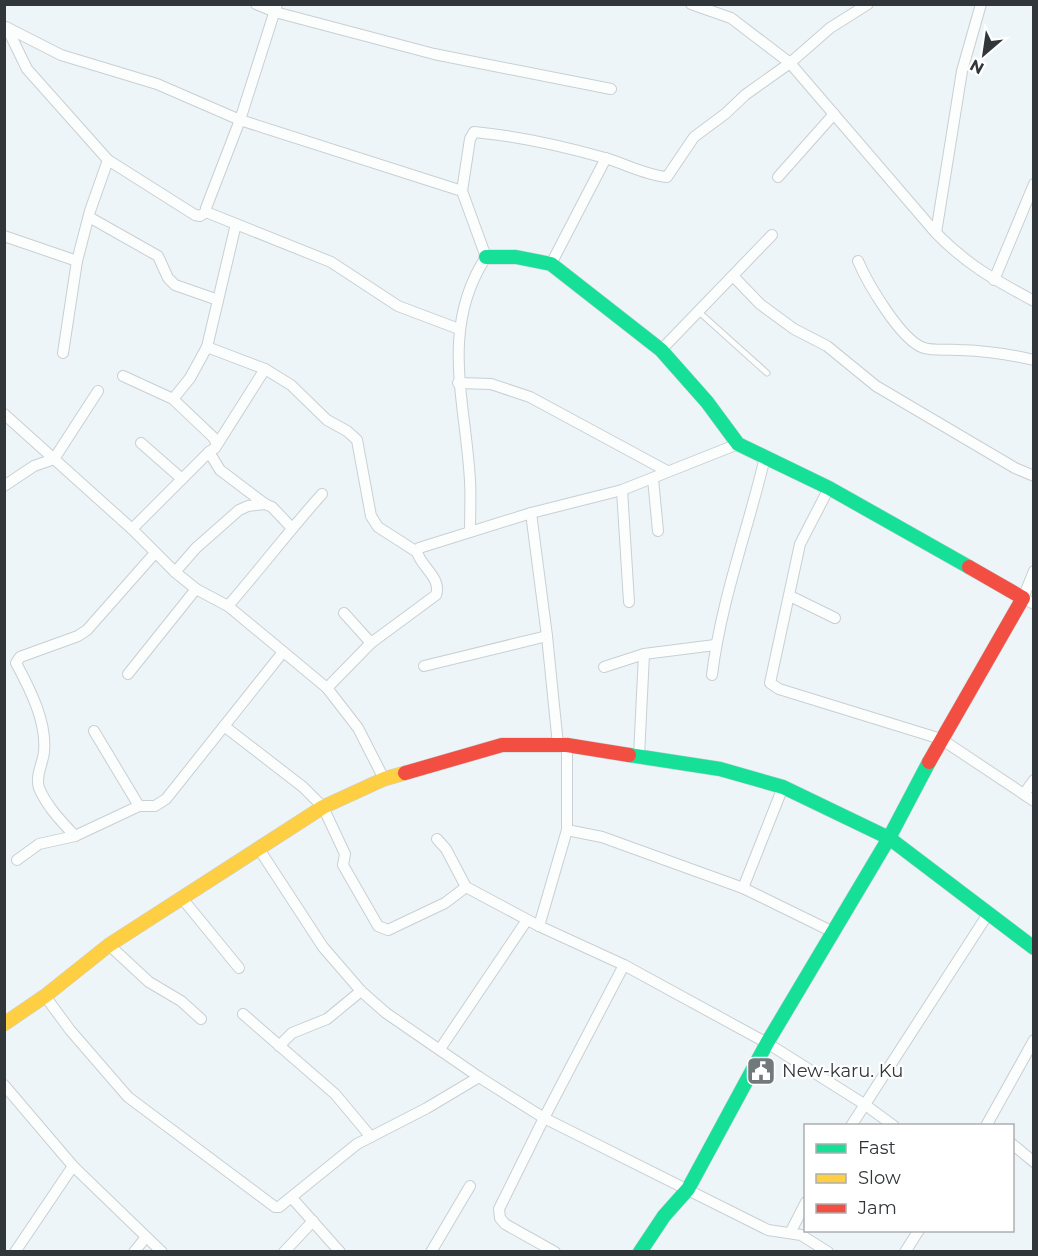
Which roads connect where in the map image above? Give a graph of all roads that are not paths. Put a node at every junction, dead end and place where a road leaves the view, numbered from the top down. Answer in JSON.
{"nodes":[{"id":1,"x":256,"y":4,"type":"edge"},
{"id":2,"x":691,"y":4,"type":"edge"},
{"id":3,"x":868,"y":4,"type":"edge"},
{"id":4,"x":981,"y":4,"type":"edge"},
{"id":5,"x":276,"y":8,"type":"edge"},
{"id":6,"x":6,"y":27,"type":"edge"},
{"id":7,"x":790,"y":63,"type":"junction"},
{"id":8,"x":610,"y":89,"type":"dead end"},
{"id":9,"x":834,"y":114,"type":"junction"},
{"id":10,"x":240,"y":120,"type":"junction"},
{"id":11,"x":606,"y":158,"type":"junction"},
{"id":12,"x":108,"y":160,"type":"junction"},
{"id":13,"x":778,"y":177,"type":"dead end"},
{"id":14,"x":1034,"y":183,"type":"edge"},
{"id":15,"x":462,"y":190,"type":"junction"},
{"id":16,"x":206,"y":212,"type":"junction"},
{"id":17,"x":89,"y":217,"type":"junction"},
{"id":18,"x":236,"y":224,"type":"junction"},
{"id":19,"x":936,"y":233,"type":"junction"},
{"id":20,"x":772,"y":235,"type":"dead end"},
{"id":21,"x":4,"y":236,"type":"edge"},
{"id":22,"x":486,"y":257,"type":"junction"},
{"id":23,"x":77,"y":261,"type":"junction"},
{"id":24,"x":858,"y":261,"type":"dead end"},
{"id":25,"x":551,"y":264,"type":"junction"},
{"id":26,"x":733,"y":276,"type":"junction"},
{"id":27,"x":994,"y":280,"type":"junction"},
{"id":28,"x":218,"y":300,"type":"junction"},
{"id":29,"x":1034,"y":301,"type":"edge"},
{"id":30,"x":699,"y":312,"type":"junction"},
{"id":31,"x":459,"y":329,"type":"junction"},
{"id":32,"x":207,"y":347,"type":"junction"},
{"id":33,"x":661,"y":350,"type":"junction"},
{"id":34,"x":63,"y":353,"type":"dead end"},
{"id":35,"x":1034,"y":360,"type":"edge"},
{"id":36,"x":265,"y":369,"type":"junction"},
{"id":37,"x":767,"y":373,"type":"dead end"},
{"id":38,"x":123,"y":375,"type":"dead end"},
{"id":39,"x":458,"y":383,"type":"junction"},
{"id":40,"x":98,"y":391,"type":"dead end"},
{"id":41,"x":173,"y":399,"type":"junction"},
{"id":42,"x":4,"y":414,"type":"edge"},
{"id":43,"x":141,"y":443,"type":"dead end"},
{"id":44,"x":738,"y":444,"type":"junction"},
{"id":45,"x":213,"y":448,"type":"junction"},
{"id":46,"x":765,"y":457,"type":"junction"},
{"id":47,"x":54,"y":459,"type":"junction"},
{"id":48,"x":667,"y":471,"type":"junction"},
{"id":49,"x":1034,"y":476,"type":"edge"},
{"id":50,"x":182,"y":479,"type":"junction"},
{"id":51,"x":653,"y":479,"type":"junction"},
{"id":52,"x":4,"y":486,"type":"edge"},
{"id":53,"x":829,"y":488,"type":"junction"},
{"id":54,"x":622,"y":490,"type":"junction"},
{"id":55,"x":322,"y":494,"type":"dead end"},
{"id":56,"x":253,"y":495,"type":"junction"},
{"id":57,"x":265,"y":504,"type":"junction"},
{"id":58,"x":248,"y":506,"type":"junction"},
{"id":59,"x":531,"y":513,"type":"junction"},
{"id":60,"x":292,"y":528,"type":"junction"},
{"id":61,"x":132,"y":529,"type":"junction"},
{"id":62,"x":658,"y":531,"type":"dead end"},
{"id":63,"x":470,"y":532,"type":"junction"},
{"id":64,"x":417,"y":552,"type":"junction"},
{"id":65,"x":155,"y":553,"type":"junction"},
{"id":66,"x":1034,"y":571,"type":"edge"},
{"id":67,"x":174,"y":572,"type":"junction"},
{"id":68,"x":196,"y":589,"type":"junction"},
{"id":69,"x":790,"y":596,"type":"junction"},
{"id":70,"x":1028,"y":601,"type":"edge"},
{"id":71,"x":629,"y":602,"type":"dead end"},
{"id":72,"x":228,"y":606,"type":"junction"},
{"id":73,"x":344,"y":614,"type":"dead end"},
{"id":74,"x":835,"y":618,"type":"dead end"},
{"id":75,"x":547,"y":636,"type":"junction"},
{"id":76,"x":371,"y":643,"type":"junction"},
{"id":77,"x":716,"y":645,"type":"junction"},
{"id":78,"x":283,"y":652,"type":"junction"},
{"id":79,"x":644,"y":654,"type":"junction"},
{"id":80,"x":424,"y":666,"type":"dead end"},
{"id":81,"x":604,"y":667,"type":"dead end"},
{"id":82,"x":128,"y":674,"type":"dead end"},
{"id":83,"x":712,"y":675,"type":"dead end"},
{"id":84,"x":327,"y":688,"type":"junction"},
{"id":85,"x":224,"y":726,"type":"junction"},
{"id":86,"x":94,"y":731,"type":"dead end"},
{"id":87,"x":941,"y":739,"type":"junction"},
{"id":88,"x":563,"y":745,"type":"junction"},
{"id":89,"x":639,"y":756,"type":"junction"},
{"id":90,"x":384,"y":779,"type":"junction"},
{"id":91,"x":1034,"y":780,"type":"edge"},
{"id":92,"x":783,"y":787,"type":"junction"},
{"id":93,"x":1024,"y":795,"type":"junction"},
{"id":94,"x":1034,"y":801,"type":"edge"},
{"id":95,"x":140,"y":806,"type":"junction"},
{"id":96,"x":323,"y":807,"type":"junction"},
{"id":97,"x":567,"y":830,"type":"junction"},
{"id":98,"x":75,"y":837,"type":"junction"},
{"id":99,"x":889,"y":838,"type":"junction"},
{"id":100,"x":437,"y":839,"type":"dead end"},
{"id":101,"x":259,"y":849,"type":"junction"},
{"id":102,"x":17,"y":860,"type":"dead end"},
{"id":103,"x":466,"y":887,"type":"junction"},
{"id":104,"x":743,"y":888,"type":"junction"},
{"id":105,"x":181,"y":897,"type":"junction"},
{"id":106,"x":988,"y":914,"type":"junction"},
{"id":107,"x":526,"y":920,"type":"junction"},
{"id":108,"x":539,"y":926,"type":"junction"},
{"id":109,"x":833,"y":932,"type":"junction"},
{"id":110,"x":110,"y":945,"type":"junction"},
{"id":111,"x":1034,"y":948,"type":"edge"},
{"id":112,"x":624,"y":965,"type":"junction"},
{"id":113,"x":239,"y":968,"type":"dead end"},
{"id":114,"x":361,"y":991,"type":"junction"},
{"id":115,"x":45,"y":996,"type":"junction"},
{"id":116,"x":243,"y":1014,"type":"dead end"},
{"id":117,"x":201,"y":1018,"type":"dead end"},
{"id":118,"x":4,"y":1024,"type":"edge"},
{"id":119,"x":1034,"y":1040,"type":"edge"},
{"id":120,"x":767,"y":1043,"type":"junction"},
{"id":121,"x":279,"y":1046,"type":"junction"},
{"id":122,"x":440,"y":1049,"type":"junction"},
{"id":123,"x":479,"y":1077,"type":"junction"},
{"id":124,"x":4,"y":1085,"type":"edge"},
{"id":125,"x":864,"y":1104,"type":"junction"},
{"id":126,"x":544,"y":1118,"type":"junction"},
{"id":127,"x":851,"y":1124,"type":"edge"},
{"id":128,"x":893,"y":1124,"type":"edge"},
{"id":129,"x":989,"y":1124,"type":"edge"},
{"id":130,"x":371,"y":1137,"type":"junction"},
{"id":131,"x":1014,"y":1146,"type":"edge"},
{"id":132,"x":1034,"y":1162,"type":"edge"},
{"id":133,"x":73,"y":1166,"type":"junction"},
{"id":134,"x":470,"y":1186,"type":"dead end"},
{"id":135,"x":688,"y":1189,"type":"junction"},
{"id":136,"x":292,"y":1198,"type":"junction"},
{"id":137,"x":804,"y":1206,"type":"edge"},
{"id":138,"x":313,"y":1221,"type":"junction"},
{"id":139,"x":918,"y":1232,"type":"edge"},
{"id":140,"x":790,"y":1233,"type":"junction"},
{"id":141,"x":146,"y":1237,"type":"junction"},
{"id":142,"x":910,"y":1250,"type":"edge"},
{"id":143,"x":15,"y":1251,"type":"edge"},
{"id":144,"x":134,"y":1251,"type":"edge"},
{"id":145,"x":162,"y":1251,"type":"edge"},
{"id":146,"x":284,"y":1251,"type":"edge"},
{"id":147,"x":340,"y":1251,"type":"edge"},
{"id":148,"x":431,"y":1251,"type":"edge"},
{"id":149,"x":555,"y":1251,"type":"edge"},
{"id":150,"x":640,"y":1251,"type":"edge"},
{"id":151,"x":828,"y":1251,"type":"edge"}],
"edges":[{"from":1,"to":5,"type":"street"},
{"from":2,"to":7,"type":"street"},
{"from":3,"to":7,"type":"street"},
{"from":4,"to":19,"type":"street"},
{"from":5,"to":8,"type":"street"},
{"from":5,"to":10,"type":"street"},
{"from":6,"to":10,"type":"street"},
{"from":6,"to":12,"type":"street"},
{"from":7,"to":9,"type":"street"},
{"from":7,"to":11,"type":"street"},
{"from":9,"to":13,"type":"street"},
{"from":9,"to":19,"type":"street"},
{"from":10,"to":15,"type":"street"},
{"from":10,"to":16,"type":"street"},
{"from":11,"to":15,"type":"street"},
{"from":11,"to":25,"type":"street"},
{"from":12,"to":16,"type":"street"},
{"from":12,"to":17,"type":"street"},
{"from":14,"to":27,"type":"street"},
{"from":15,"to":22,"type":"street"},
{"from":16,"to":18,"type":"street"},
{"from":17,"to":23,"type":"street"},
{"from":17,"to":28,"type":"street"},
{"from":18,"to":28,"type":"street"},
{"from":18,"to":31,"type":"street"},
{"from":19,"to":27,"type":"street"},
{"from":20,"to":26,"type":"street"},
{"from":21,"to":23,"type":"street"},
{"from":22,"to":25,"type":"street"},
{"from":22,"to":31,"type":"street"},
{"from":23,"to":34,"type":"street"},
{"from":24,"to":35,"type":"street"},
{"from":25,"to":33,"type":"street"},
{"from":26,"to":30,"type":"street"},
{"from":26,"to":49,"type":"street"},
{"from":27,"to":29,"type":"street"},
{"from":28,"to":32,"type":"street"},
{"from":30,"to":33,"type":"street"},
{"from":30,"to":37,"type":"lane"},
{"from":31,"to":39,"type":"street"},
{"from":32,"to":36,"type":"street"},
{"from":32,"to":41,"type":"street"},
{"from":33,"to":44,"type":"street"},
{"from":36,"to":45,"type":"street"},
{"from":36,"to":64,"type":"street"},
{"from":38,"to":41,"type":"street"},
{"from":39,"to":48,"type":"street"},
{"from":39,"to":63,"type":"street"},
{"from":40,"to":47,"type":"street"},
{"from":41,"to":45,"type":"street"},
{"from":42,"to":47,"type":"street"},
{"from":43,"to":50,"type":"street"},
{"from":44,"to":46,"type":"street"},
{"from":44,"to":48,"type":"street"},
{"from":45,"to":50,"type":"street"},
{"from":45,"to":56,"type":"street"},
{"from":46,"to":53,"type":"street"},
{"from":46,"to":77,"type":"street"},
{"from":47,"to":52,"type":"street"},
{"from":47,"to":61,"type":"street"},
{"from":48,"to":51,"type":"street"},
{"from":50,"to":61,"type":"street"},
{"from":51,"to":54,"type":"street"},
{"from":51,"to":62,"type":"street"},
{"from":53,"to":69,"type":"street"},
{"from":53,"to":70,"type":"street"},
{"from":54,"to":59,"type":"street"},
{"from":54,"to":71,"type":"street"},
{"from":55,"to":60,"type":"street"},
{"from":56,"to":57,"type":"street"},
{"from":56,"to":58,"type":"street"},
{"from":57,"to":58,"type":"street"},
{"from":57,"to":60,"type":"street"},
{"from":58,"to":67,"type":"street"},
{"from":59,"to":63,"type":"street"},
{"from":59,"to":75,"type":"street"},
{"from":60,"to":72,"type":"street"},
{"from":61,"to":65,"type":"street"},
{"from":63,"to":64,"type":"street"},
{"from":64,"to":76,"type":"street"},
{"from":65,"to":67,"type":"street"},
{"from":65,"to":98,"type":"street"},
{"from":66,"to":70,"type":"street"},
{"from":67,"to":68,"type":"street"},
{"from":68,"to":72,"type":"street"},
{"from":68,"to":82,"type":"street"},
{"from":69,"to":74,"type":"street"},
{"from":69,"to":87,"type":"street"},
{"from":70,"to":87,"type":"street"},
{"from":72,"to":78,"type":"street"},
{"from":73,"to":76,"type":"street"},
{"from":75,"to":80,"type":"street"},
{"from":75,"to":88,"type":"street"},
{"from":76,"to":84,"type":"street"},
{"from":77,"to":79,"type":"street"},
{"from":77,"to":83,"type":"street"},
{"from":78,"to":84,"type":"street"},
{"from":78,"to":85,"type":"street"},
{"from":79,"to":81,"type":"street"},
{"from":79,"to":89,"type":"street"},
{"from":84,"to":90,"type":"street"},
{"from":85,"to":95,"type":"street"},
{"from":85,"to":96,"type":"street"},
{"from":86,"to":95,"type":"street"},
{"from":87,"to":93,"type":"street"},
{"from":87,"to":99,"type":"street"},
{"from":88,"to":89,"type":"street"},
{"from":88,"to":90,"type":"street"},
{"from":88,"to":97,"type":"street"},
{"from":89,"to":92,"type":"street"},
{"from":90,"to":96,"type":"street"},
{"from":91,"to":93,"type":"street"},
{"from":92,"to":99,"type":"street"},
{"from":92,"to":104,"type":"street"},
{"from":93,"to":94,"type":"street"},
{"from":95,"to":98,"type":"street"},
{"from":96,"to":101,"type":"street"},
{"from":96,"to":103,"type":"street"},
{"from":97,"to":104,"type":"street"},
{"from":97,"to":108,"type":"street"},
{"from":98,"to":102,"type":"street"},
{"from":99,"to":106,"type":"street"},
{"from":99,"to":109,"type":"street"},
{"from":100,"to":103,"type":"street"},
{"from":101,"to":105,"type":"street"},
{"from":101,"to":114,"type":"street"},
{"from":103,"to":107,"type":"street"},
{"from":104,"to":109,"type":"street"},
{"from":105,"to":110,"type":"street"},
{"from":105,"to":113,"type":"street"},
{"from":106,"to":111,"type":"street"},
{"from":106,"to":125,"type":"street"},
{"from":107,"to":108,"type":"street"},
{"from":107,"to":122,"type":"street"},
{"from":108,"to":112,"type":"street"},
{"from":109,"to":120,"type":"street"},
{"from":110,"to":115,"type":"street"},
{"from":110,"to":117,"type":"street"},
{"from":112,"to":120,"type":"street"},
{"from":112,"to":126,"type":"street"},
{"from":114,"to":121,"type":"street"},
{"from":114,"to":122,"type":"street"},
{"from":115,"to":118,"type":"street"},
{"from":115,"to":136,"type":"street"},
{"from":116,"to":121,"type":"street"},
{"from":119,"to":129,"type":"street"},
{"from":120,"to":125,"type":"street"},
{"from":120,"to":135,"type":"street"},
{"from":121,"to":130,"type":"street"},
{"from":122,"to":123,"type":"street"},
{"from":123,"to":126,"type":"street"},
{"from":123,"to":130,"type":"street"},
{"from":124,"to":133,"type":"street"},
{"from":125,"to":127,"type":"street"},
{"from":125,"to":128,"type":"street"},
{"from":126,"to":135,"type":"street"},
{"from":126,"to":149,"type":"street"},
{"from":130,"to":136,"type":"street"},
{"from":131,"to":132,"type":"street"},
{"from":133,"to":141,"type":"street"},
{"from":133,"to":143,"type":"street"},
{"from":134,"to":148,"type":"street"},
{"from":135,"to":140,"type":"street"},
{"from":135,"to":150,"type":"street"},
{"from":136,"to":138,"type":"street"},
{"from":137,"to":140,"type":"street"},
{"from":138,"to":146,"type":"street"},
{"from":138,"to":147,"type":"street"},
{"from":139,"to":142,"type":"street"},
{"from":140,"to":151,"type":"street"},
{"from":141,"to":144,"type":"street"},
{"from":141,"to":145,"type":"street"}]}
